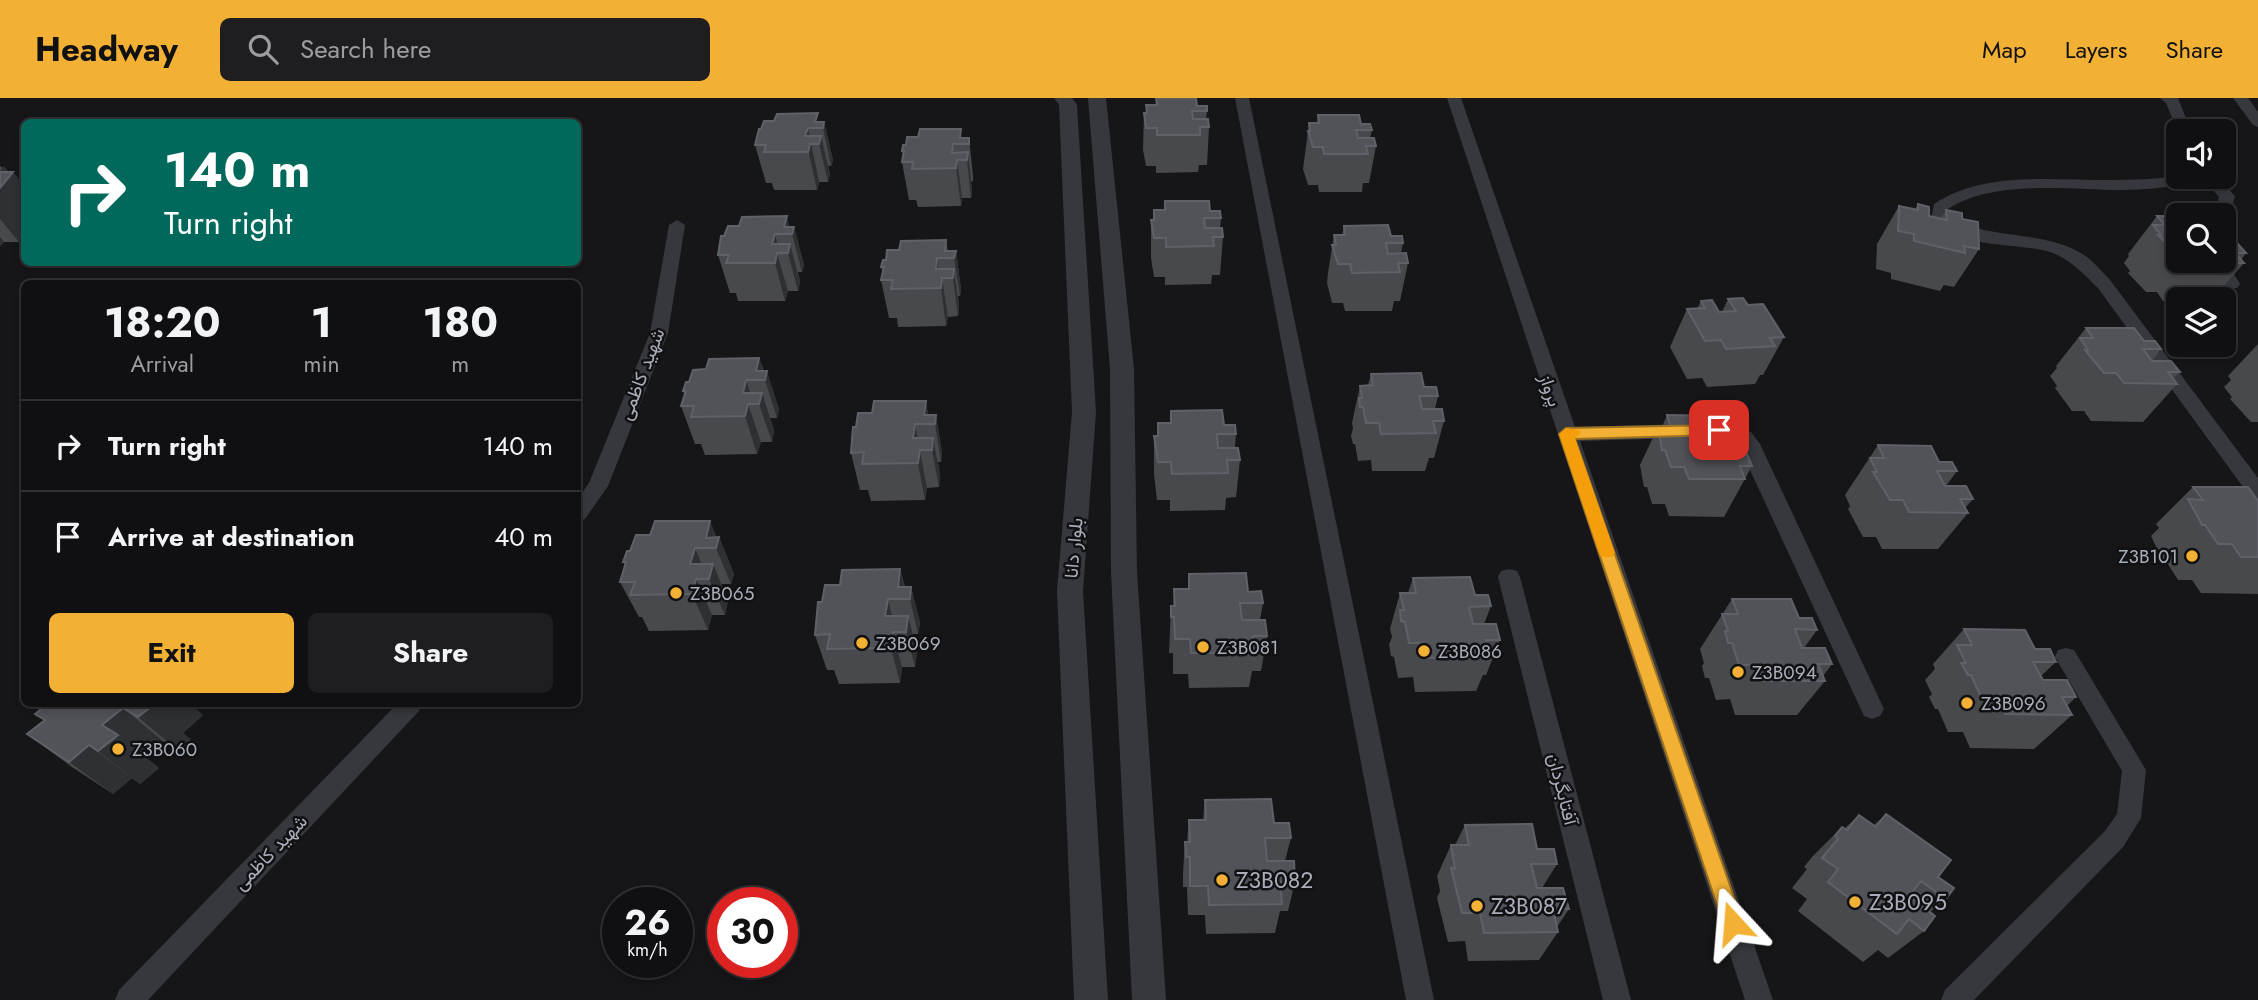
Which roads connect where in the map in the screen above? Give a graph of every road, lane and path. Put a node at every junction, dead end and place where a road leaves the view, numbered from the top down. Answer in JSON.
{"nodes":[{"id":1,"x":1063,"y":98,"type":"edge"},
{"id":2,"x":1242,"y":98,"type":"edge"},
{"id":3,"x":1454,"y":98,"type":"edge"},
{"id":4,"x":2240,"y":98,"type":"edge"},
{"id":5,"x":1099,"y":99,"type":"edge"},
{"id":6,"x":2171,"y":99,"type":"edge"},
{"id":7,"x":2179,"y":119,"type":"edge"},
{"id":8,"x":2258,"y":122,"type":"edge"},
{"id":9,"x":2166,"y":182,"type":"edge"},
{"id":10,"x":677,"y":225,"type":"dead end"},
{"id":11,"x":2225,"y":273,"type":"edge"},
{"id":12,"x":2231,"y":284,"type":"edge"},
{"id":13,"x":1566,"y":434,"type":"junction"},
{"id":14,"x":2258,"y":493,"type":"edge"},
{"id":15,"x":581,"y":509,"type":"edge"},
{"id":16,"x":1509,"y":577,"type":"dead end"},
{"id":17,"x":2066,"y":657,"type":"dead end"},
{"id":18,"x":408,"y":707,"type":"edge"},
{"id":19,"x":1872,"y":709,"type":"dead end"},
{"id":20,"x":129,"y":1000,"type":"edge"},
{"id":21,"x":1091,"y":1000,"type":"edge"},
{"id":22,"x":1149,"y":1000,"type":"edge"},
{"id":23,"x":1420,"y":1000,"type":"edge"},
{"id":24,"x":1617,"y":1000,"type":"edge"},
{"id":25,"x":1759,"y":1000,"type":"edge"},
{"id":26,"x":1955,"y":1000,"type":"edge"}],
"edges":[{"from":1,"to":21,"type":"street","name":"بلوار دانا"},
{"from":2,"to":23,"type":"street"},
{"from":3,"to":13,"type":"street","name":"پرواز"},
{"from":4,"to":8,"type":"street"},
{"from":5,"to":22,"type":"street"},
{"from":6,"to":7,"type":"street"},
{"from":9,"to":14,"type":"street"},
{"from":10,"to":15,"type":"street","name":"شهید کاظمی"},
{"from":11,"to":12,"type":"street"},
{"from":13,"to":19,"type":"street"},
{"from":13,"to":25,"type":"street","name":"پرواز"},
{"from":16,"to":24,"type":"street","name":"آفتابگردان"},
{"from":17,"to":26,"type":"street"},
{"from":18,"to":20,"type":"street","name":"شهید کاظمی"}]}
